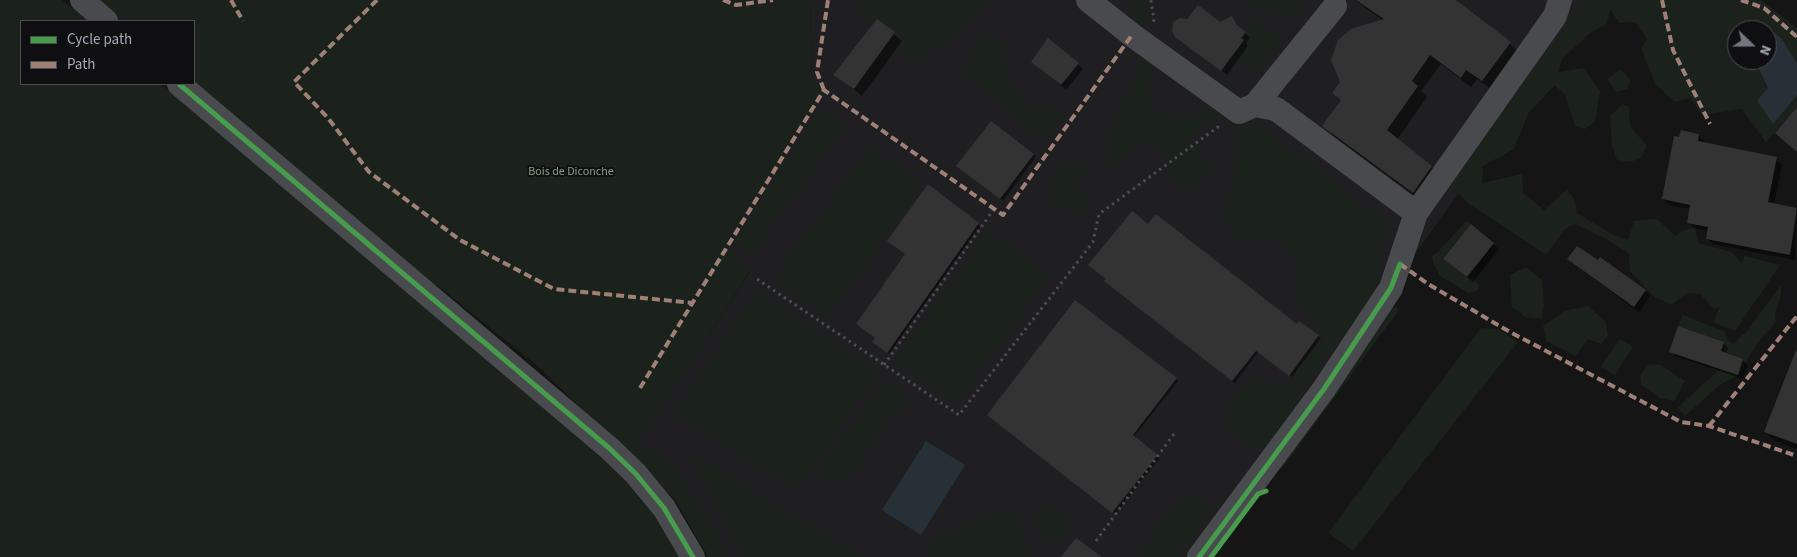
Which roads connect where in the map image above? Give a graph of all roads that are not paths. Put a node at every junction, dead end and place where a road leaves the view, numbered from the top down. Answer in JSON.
{"nodes":[{"id":1,"x":82,"y":0,"type":"edge"},
{"id":2,"x":1088,"y":0,"type":"edge"},
{"id":3,"x":1560,"y":0,"type":"edge"},
{"id":4,"x":1335,"y":6,"type":"dead end"},
{"id":5,"x":105,"y":20,"type":"edge"},
{"id":6,"x":180,"y":85,"type":"edge"},
{"id":7,"x":1247,"y":108,"type":"junction"},
{"id":8,"x":1416,"y":213,"type":"junction"},
{"id":9,"x":693,"y":557,"type":"edge"},
{"id":10,"x":1199,"y":557,"type":"edge"}],
"edges":[{"from":1,"to":5,"type":"street"},
{"from":2,"to":7,"type":"street"},
{"from":3,"to":8,"type":"street"},
{"from":4,"to":7,"type":"street"},
{"from":6,"to":9,"type":"street"},
{"from":7,"to":8,"type":"street"},
{"from":8,"to":10,"type":"street"}]}
